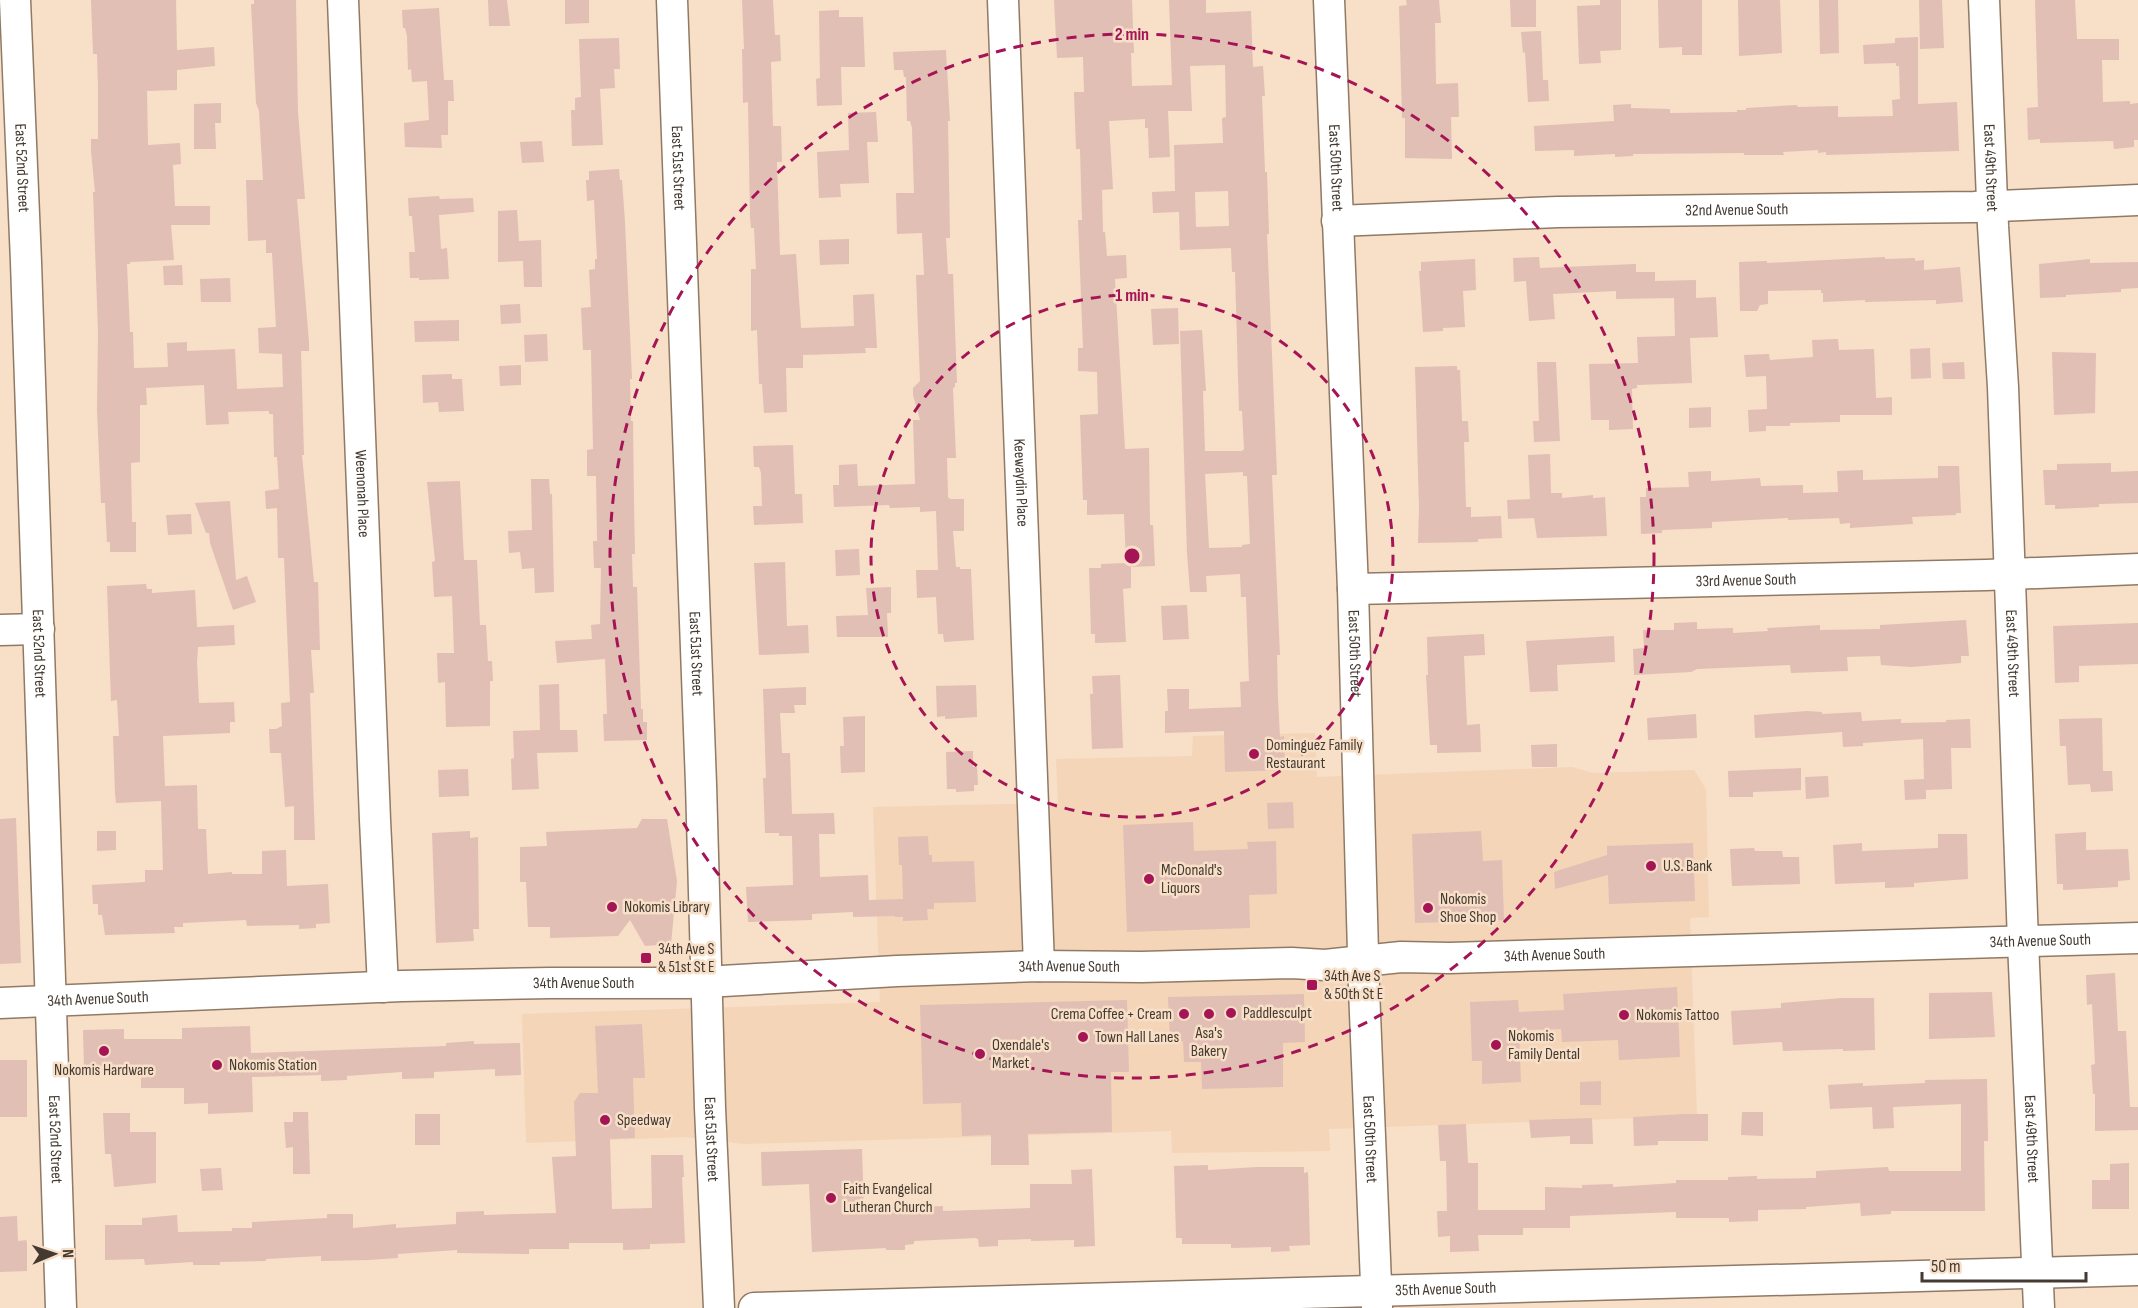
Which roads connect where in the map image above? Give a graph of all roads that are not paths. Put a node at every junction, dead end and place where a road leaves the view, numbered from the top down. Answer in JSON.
{"nodes":[{"id":1,"x":15,"y":0,"type":"edge"},
{"id":2,"x":343,"y":0,"type":"edge"},
{"id":3,"x":672,"y":0,"type":"edge"},
{"id":4,"x":1003,"y":0,"type":"edge"},
{"id":5,"x":1329,"y":0,"type":"edge"},
{"id":6,"x":1984,"y":0,"type":"edge"},
{"id":7,"x":2138,"y":200,"type":"edge"},
{"id":8,"x":1994,"y":206,"type":"junction"},
{"id":9,"x":1337,"y":221,"type":"junction"},
{"id":10,"x":13,"y":262,"type":"edge"},
{"id":11,"x":2138,"y":569,"type":"edge"},
{"id":12,"x":2009,"y":574,"type":"junction"},
{"id":13,"x":1353,"y":589,"type":"junction"},
{"id":14,"x":39,"y":629,"type":"junction"},
{"id":15,"x":0,"y":630,"type":"edge"},
{"id":16,"x":2138,"y":938,"type":"edge"},
{"id":17,"x":2023,"y":942,"type":"junction"},
{"id":18,"x":1364,"y":960,"type":"junction"},
{"id":19,"x":1039,"y":966,"type":"junction"},
{"id":20,"x":708,"y":981,"type":"junction"},
{"id":21,"x":383,"y":987,"type":"junction"},
{"id":22,"x":51,"y":1001,"type":"junction"},
{"id":23,"x":0,"y":1003,"type":"edge"},
{"id":24,"x":2138,"y":1270,"type":"edge"},
{"id":25,"x":2038,"y":1272,"type":"junction"},
{"id":26,"x":1376,"y":1299,"type":"edge"},
{"id":27,"x":61,"y":1308,"type":"edge"},
{"id":28,"x":719,"y":1308,"type":"edge"},
{"id":29,"x":754,"y":1308,"type":"edge"},
{"id":30,"x":2039,"y":1308,"type":"edge"}],
"edges":[{"from":1,"to":10,"type":"street","name":"East 52nd Street"},
{"from":2,"to":21,"type":"street","name":"Weenonah Place"},
{"from":3,"to":20,"type":"street","name":"East 51st Street"},
{"from":4,"to":19,"type":"street","name":"Keewaydin Place"},
{"from":5,"to":9,"type":"street","name":"East 50th Street"},
{"from":6,"to":8,"type":"street","name":"East 49th Street"},
{"from":7,"to":8,"type":"street","name":"32nd Avenue South"},
{"from":8,"to":9,"type":"street","name":"32nd Avenue South"},
{"from":8,"to":12,"type":"street","name":"East 49th Street"},
{"from":9,"to":13,"type":"street","name":"East 50th Street"},
{"from":10,"to":14,"type":"street","name":"East 52nd Street"},
{"from":11,"to":12,"type":"street","name":"33rd Avenue South"},
{"from":12,"to":13,"type":"street","name":"33rd Avenue South"},
{"from":12,"to":17,"type":"street","name":"East 49th Street"},
{"from":13,"to":18,"type":"street","name":"East 50th Street"},
{"from":14,"to":15,"type":"street"},
{"from":14,"to":22,"type":"street","name":"East 52nd Street"},
{"from":16,"to":17,"type":"street","name":"34th Avenue South"},
{"from":17,"to":18,"type":"street","name":"34th Avenue South"},
{"from":17,"to":25,"type":"street","name":"East 49th Street"},
{"from":18,"to":19,"type":"street","name":"34th Avenue South"},
{"from":18,"to":26,"type":"street","name":"East 50th Street"},
{"from":19,"to":20,"type":"street","name":"34th Avenue South"},
{"from":20,"to":21,"type":"street","name":"34th Avenue South"},
{"from":20,"to":28,"type":"street","name":"East 51st Street"},
{"from":21,"to":22,"type":"street","name":"34th Avenue South"},
{"from":22,"to":23,"type":"street","name":"34th Avenue South"},
{"from":22,"to":27,"type":"street","name":"East 52nd Street"},
{"from":24,"to":25,"type":"street","name":"35th Avenue South"},
{"from":25,"to":26,"type":"street","name":"35th Avenue South"},
{"from":25,"to":30,"type":"street","name":"East 49th Street"},
{"from":26,"to":29,"type":"street","name":"35th Avenue South"}]}
